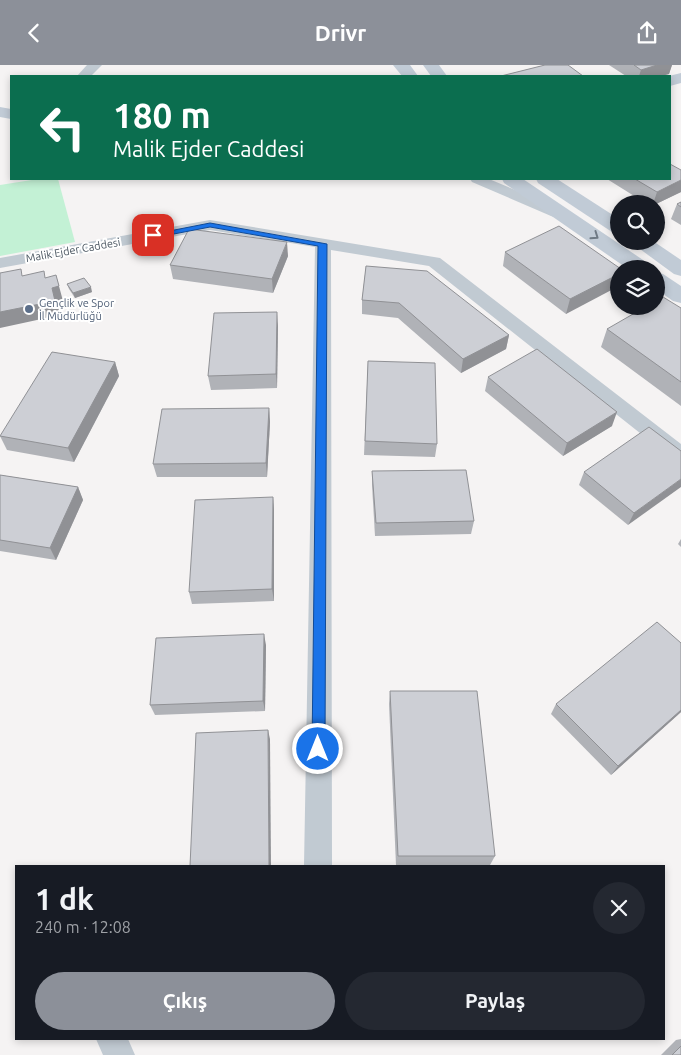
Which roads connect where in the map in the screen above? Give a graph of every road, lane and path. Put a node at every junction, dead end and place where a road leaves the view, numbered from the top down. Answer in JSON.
{"nodes":[{"id":1,"x":95,"y":65,"type":"edge"},
{"id":2,"x":401,"y":65,"type":"edge"},
{"id":3,"x":84,"y":75,"type":"edge"},
{"id":4,"x":409,"y":75,"type":"edge"},
{"id":5,"x":479,"y":180,"type":"edge"},
{"id":6,"x":512,"y":180,"type":"edge"},
{"id":7,"x":547,"y":180,"type":"edge"},
{"id":8,"x":568,"y":217,"type":"junction"},
{"id":9,"x":610,"y":222,"type":"edge"},
{"id":10,"x":322,"y":244,"type":"junction"},
{"id":11,"x":652,"y":250,"type":"edge"},
{"id":12,"x":629,"y":260,"type":"edge"},
{"id":13,"x":0,"y":263,"type":"edge"},
{"id":14,"x":681,"y":269,"type":"edge"},
{"id":15,"x":665,"y":285,"type":"edge"},
{"id":16,"x":681,"y":296,"type":"edge"},
{"id":17,"x":681,"y":455,"type":"edge"},
{"id":18,"x":318,"y":865,"type":"edge"},
{"id":19,"x":112,"y":1040,"type":"edge"},
{"id":20,"x":119,"y":1055,"type":"edge"}],
"edges":[{"from":1,"to":3,"type":"street"},
{"from":2,"to":4,"type":"main road"},
{"from":5,"to":8,"type":"street"},
{"from":6,"to":8,"type":"main road"},
{"from":7,"to":9,"type":"main road"},
{"from":8,"to":12,"type":"main road","one_way":true},
{"from":10,"to":13,"type":"street","name":"Malik Ejder Caddesi"},
{"from":10,"to":17,"type":"street","name":"Malik Ejder Caddesi"},
{"from":10,"to":18,"type":"street"},
{"from":11,"to":14,"type":"main road"},
{"from":15,"to":16,"type":"main road"},
{"from":19,"to":20,"type":"street"}]}
